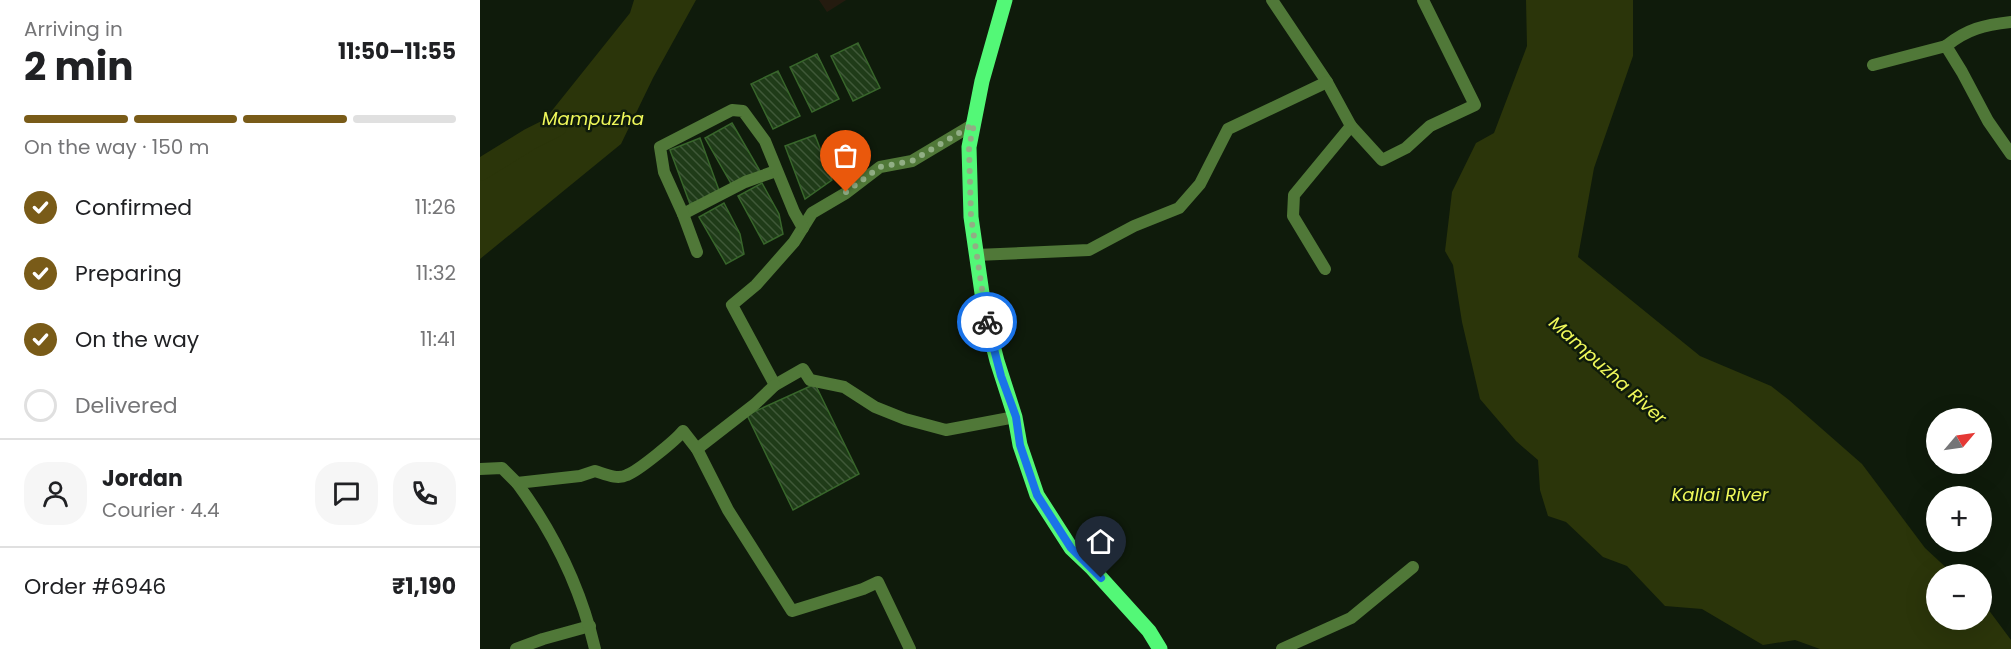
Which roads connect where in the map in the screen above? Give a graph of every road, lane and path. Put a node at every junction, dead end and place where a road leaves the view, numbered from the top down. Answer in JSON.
{"nodes":[{"id":1,"x":1005,"y":0,"type":"edge"},
{"id":2,"x":1272,"y":0,"type":"edge"},
{"id":3,"x":1423,"y":0,"type":"edge"},
{"id":4,"x":2011,"y":22,"type":"edge"},
{"id":5,"x":1946,"y":46,"type":"junction"},
{"id":6,"x":1873,"y":65,"type":"dead end"},
{"id":7,"x":1328,"y":82,"type":"junction"},
{"id":8,"x":974,"y":124,"type":"junction"},
{"id":9,"x":1351,"y":126,"type":"junction"},
{"id":10,"x":2011,"y":154,"type":"edge"},
{"id":11,"x":776,"y":171,"type":"junction"},
{"id":12,"x":683,"y":214,"type":"junction"},
{"id":13,"x":803,"y":228,"type":"junction"},
{"id":14,"x":697,"y":252,"type":"dead end"},
{"id":15,"x":976,"y":255,"type":"junction"},
{"id":16,"x":1325,"y":269,"type":"dead end"},
{"id":17,"x":775,"y":384,"type":"junction"},
{"id":18,"x":1016,"y":417,"type":"junction"},
{"id":19,"x":696,"y":449,"type":"junction"},
{"id":20,"x":480,"y":470,"type":"edge"},
{"id":21,"x":517,"y":483,"type":"junction"},
{"id":22,"x":1413,"y":567,"type":"dead end"},
{"id":23,"x":590,"y":626,"type":"junction"},
{"id":24,"x":516,"y":649,"type":"edge"},
{"id":25,"x":595,"y":649,"type":"edge"},
{"id":26,"x":910,"y":649,"type":"edge"},
{"id":27,"x":1160,"y":649,"type":"edge"},
{"id":28,"x":1282,"y":649,"type":"edge"}],
"edges":[{"from":1,"to":8,"type":"main road"},
{"from":2,"to":7,"type":"street"},
{"from":3,"to":9,"type":"street"},
{"from":4,"to":5,"type":"street"},
{"from":5,"to":6,"type":"street"},
{"from":5,"to":10,"type":"street"},
{"from":7,"to":9,"type":"street"},
{"from":7,"to":15,"type":"street"},
{"from":8,"to":13,"type":"street"},
{"from":8,"to":15,"type":"main road"},
{"from":9,"to":16,"type":"street"},
{"from":11,"to":12,"type":"street"},
{"from":11,"to":12,"type":"street"},
{"from":11,"to":13,"type":"street"},
{"from":12,"to":14,"type":"street"},
{"from":13,"to":17,"type":"street"},
{"from":15,"to":18,"type":"main road"},
{"from":17,"to":18,"type":"street"},
{"from":17,"to":19,"type":"street"},
{"from":18,"to":27,"type":"main road"},
{"from":19,"to":21,"type":"street"},
{"from":19,"to":26,"type":"street"},
{"from":20,"to":21,"type":"street"},
{"from":21,"to":23,"type":"street"},
{"from":22,"to":28,"type":"street"},
{"from":23,"to":24,"type":"street"},
{"from":23,"to":25,"type":"street"}]}
